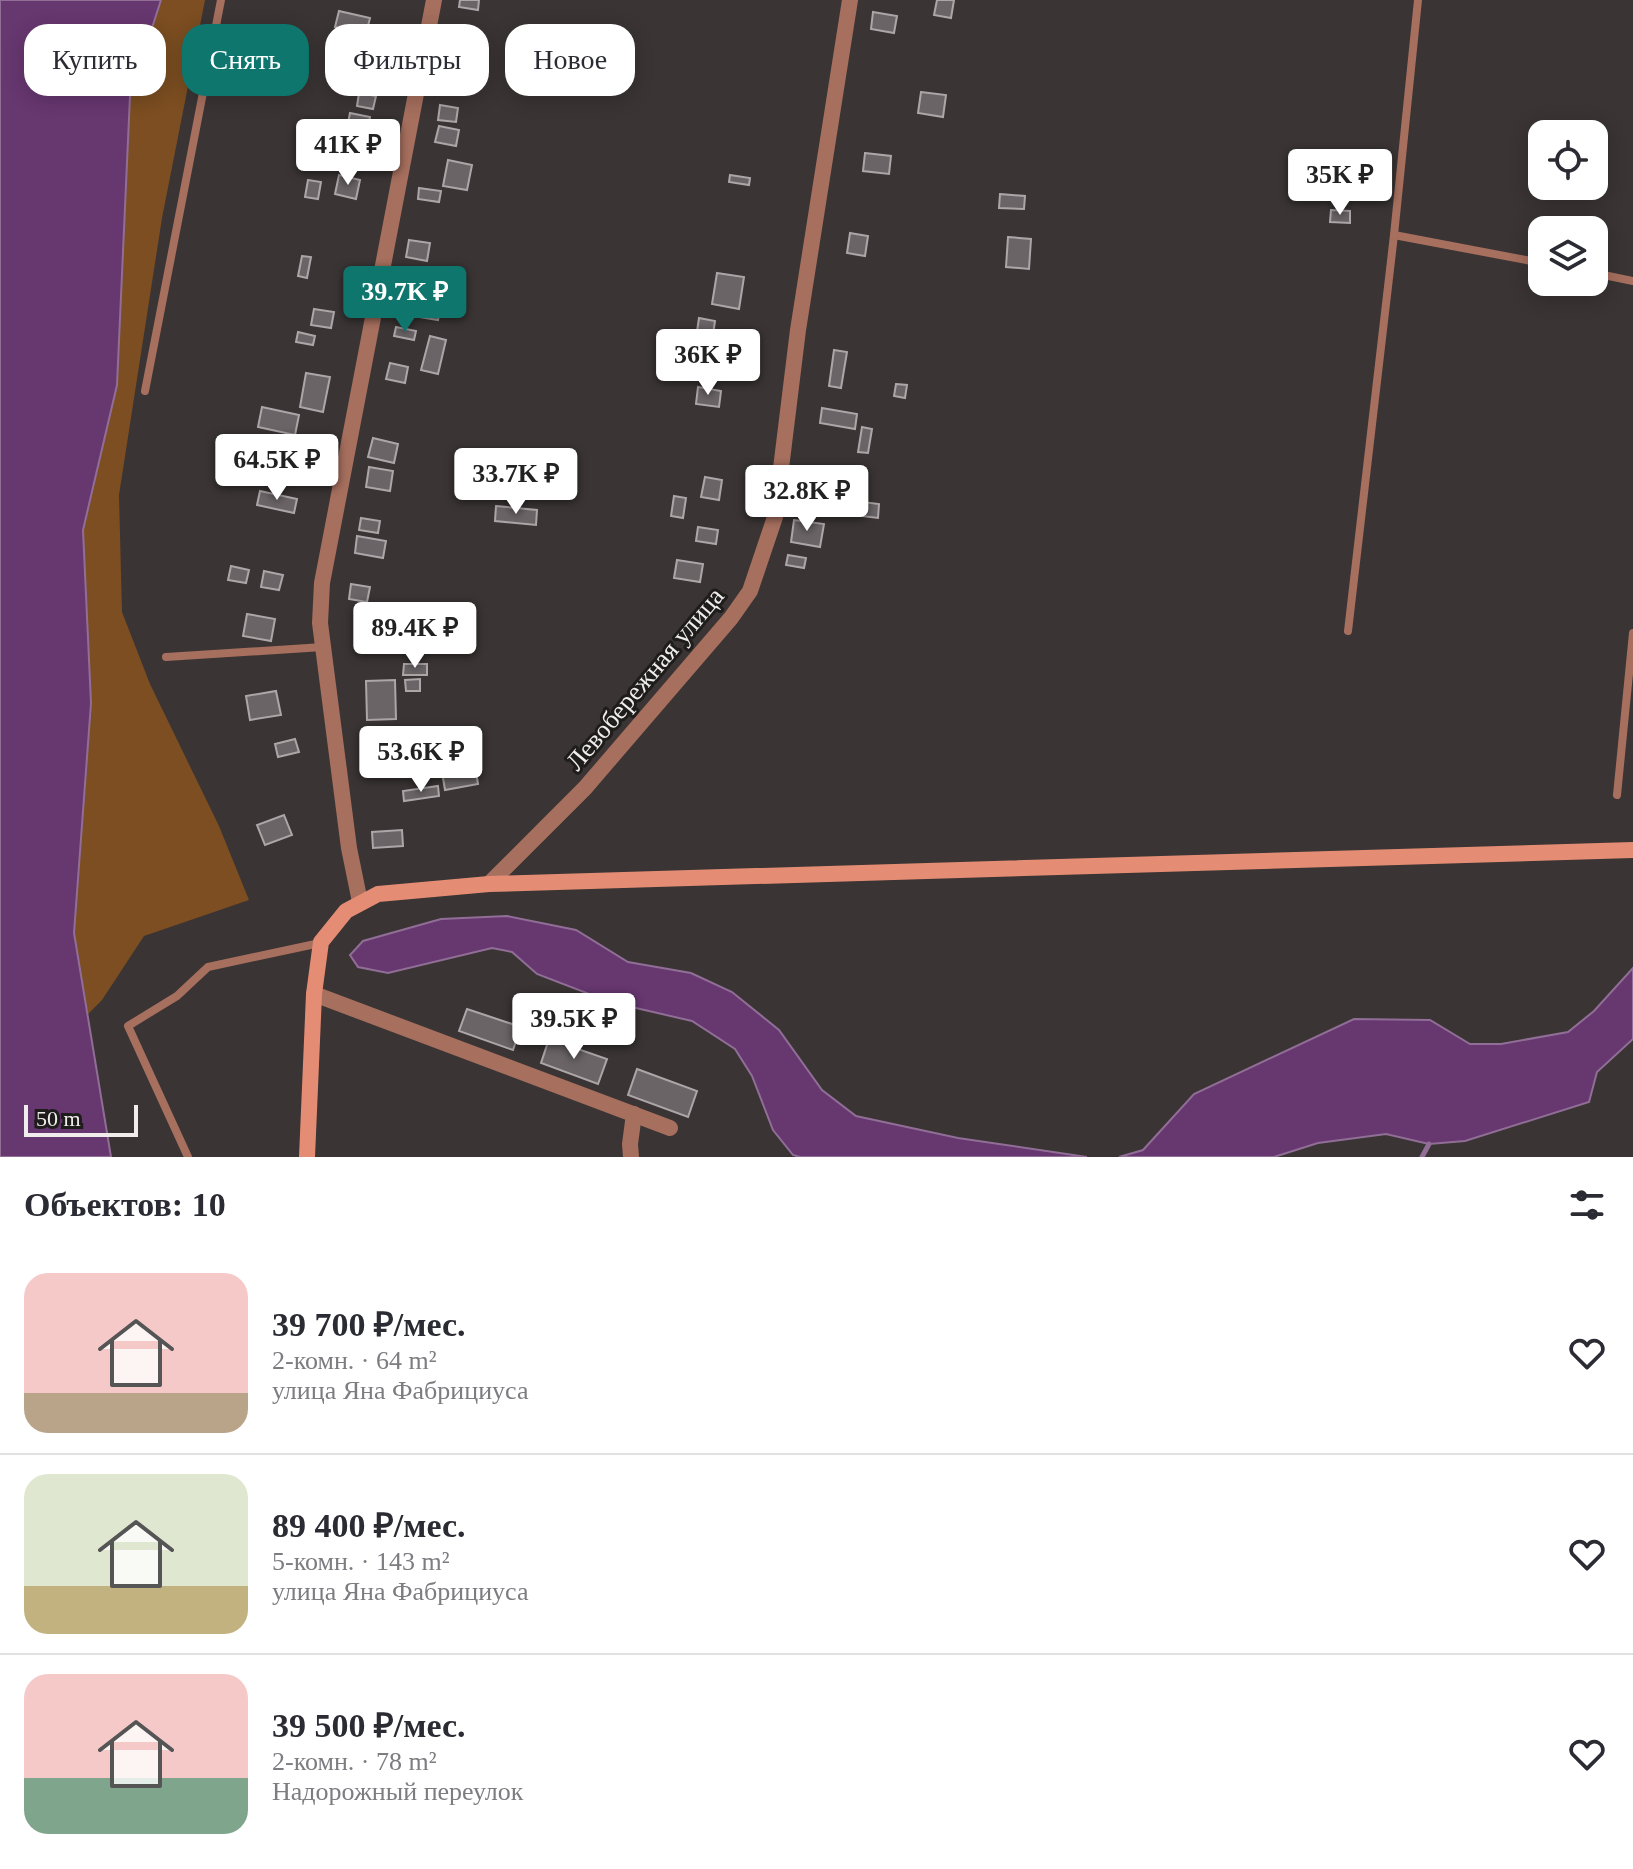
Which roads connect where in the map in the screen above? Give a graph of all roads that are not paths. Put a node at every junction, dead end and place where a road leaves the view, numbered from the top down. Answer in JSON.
{"nodes":[{"id":1,"x":221,"y":0,"type":"edge"},
{"id":2,"x":434,"y":0,"type":"edge"},
{"id":3,"x":850,"y":0,"type":"edge"},
{"id":4,"x":1418,"y":0,"type":"edge"},
{"id":5,"x":1394,"y":235,"type":"junction"},
{"id":6,"x":1528,"y":260,"type":"edge"},
{"id":7,"x":1608,"y":276,"type":"edge"},
{"id":8,"x":1633,"y":281,"type":"edge"},
{"id":9,"x":145,"y":391,"type":"dead end"},
{"id":10,"x":1348,"y":631,"type":"dead end"},
{"id":11,"x":1633,"y":633,"type":"edge"},
{"id":12,"x":323,"y":647,"type":"junction"},
{"id":13,"x":166,"y":657,"type":"dead end"},
{"id":14,"x":1617,"y":795,"type":"dead end"},
{"id":15,"x":1633,"y":850,"type":"edge"},
{"id":16,"x":489,"y":884,"type":"junction"},
{"id":17,"x":360,"y":902,"type":"junction"},
{"id":18,"x":321,"y":942,"type":"junction"},
{"id":19,"x":314,"y":994,"type":"junction"},
{"id":20,"x":634,"y":1114,"type":"junction"},
{"id":21,"x":670,"y":1128,"type":"dead end"},
{"id":22,"x":188,"y":1157,"type":"edge"},
{"id":23,"x":307,"y":1157,"type":"edge"},
{"id":24,"x":631,"y":1157,"type":"edge"}],
"edges":[{"from":1,"to":9,"type":"lane"},
{"from":2,"to":12,"type":"street"},
{"from":3,"to":16,"type":"street","name":"Левобережная улица"},
{"from":4,"to":5,"type":"lane"},
{"from":5,"to":6,"type":"lane"},
{"from":5,"to":10,"type":"lane"},
{"from":7,"to":8,"type":"lane"},
{"from":11,"to":14,"type":"lane"},
{"from":12,"to":13,"type":"lane"},
{"from":12,"to":17,"type":"street"},
{"from":15,"to":16,"type":"street"},
{"from":16,"to":17,"type":"street"},
{"from":17,"to":18,"type":"street"},
{"from":18,"to":19,"type":"street"},
{"from":18,"to":22,"type":"lane"},
{"from":19,"to":20,"type":"street"},
{"from":19,"to":23,"type":"street"},
{"from":20,"to":21,"type":"street"},
{"from":20,"to":24,"type":"street"}]}
